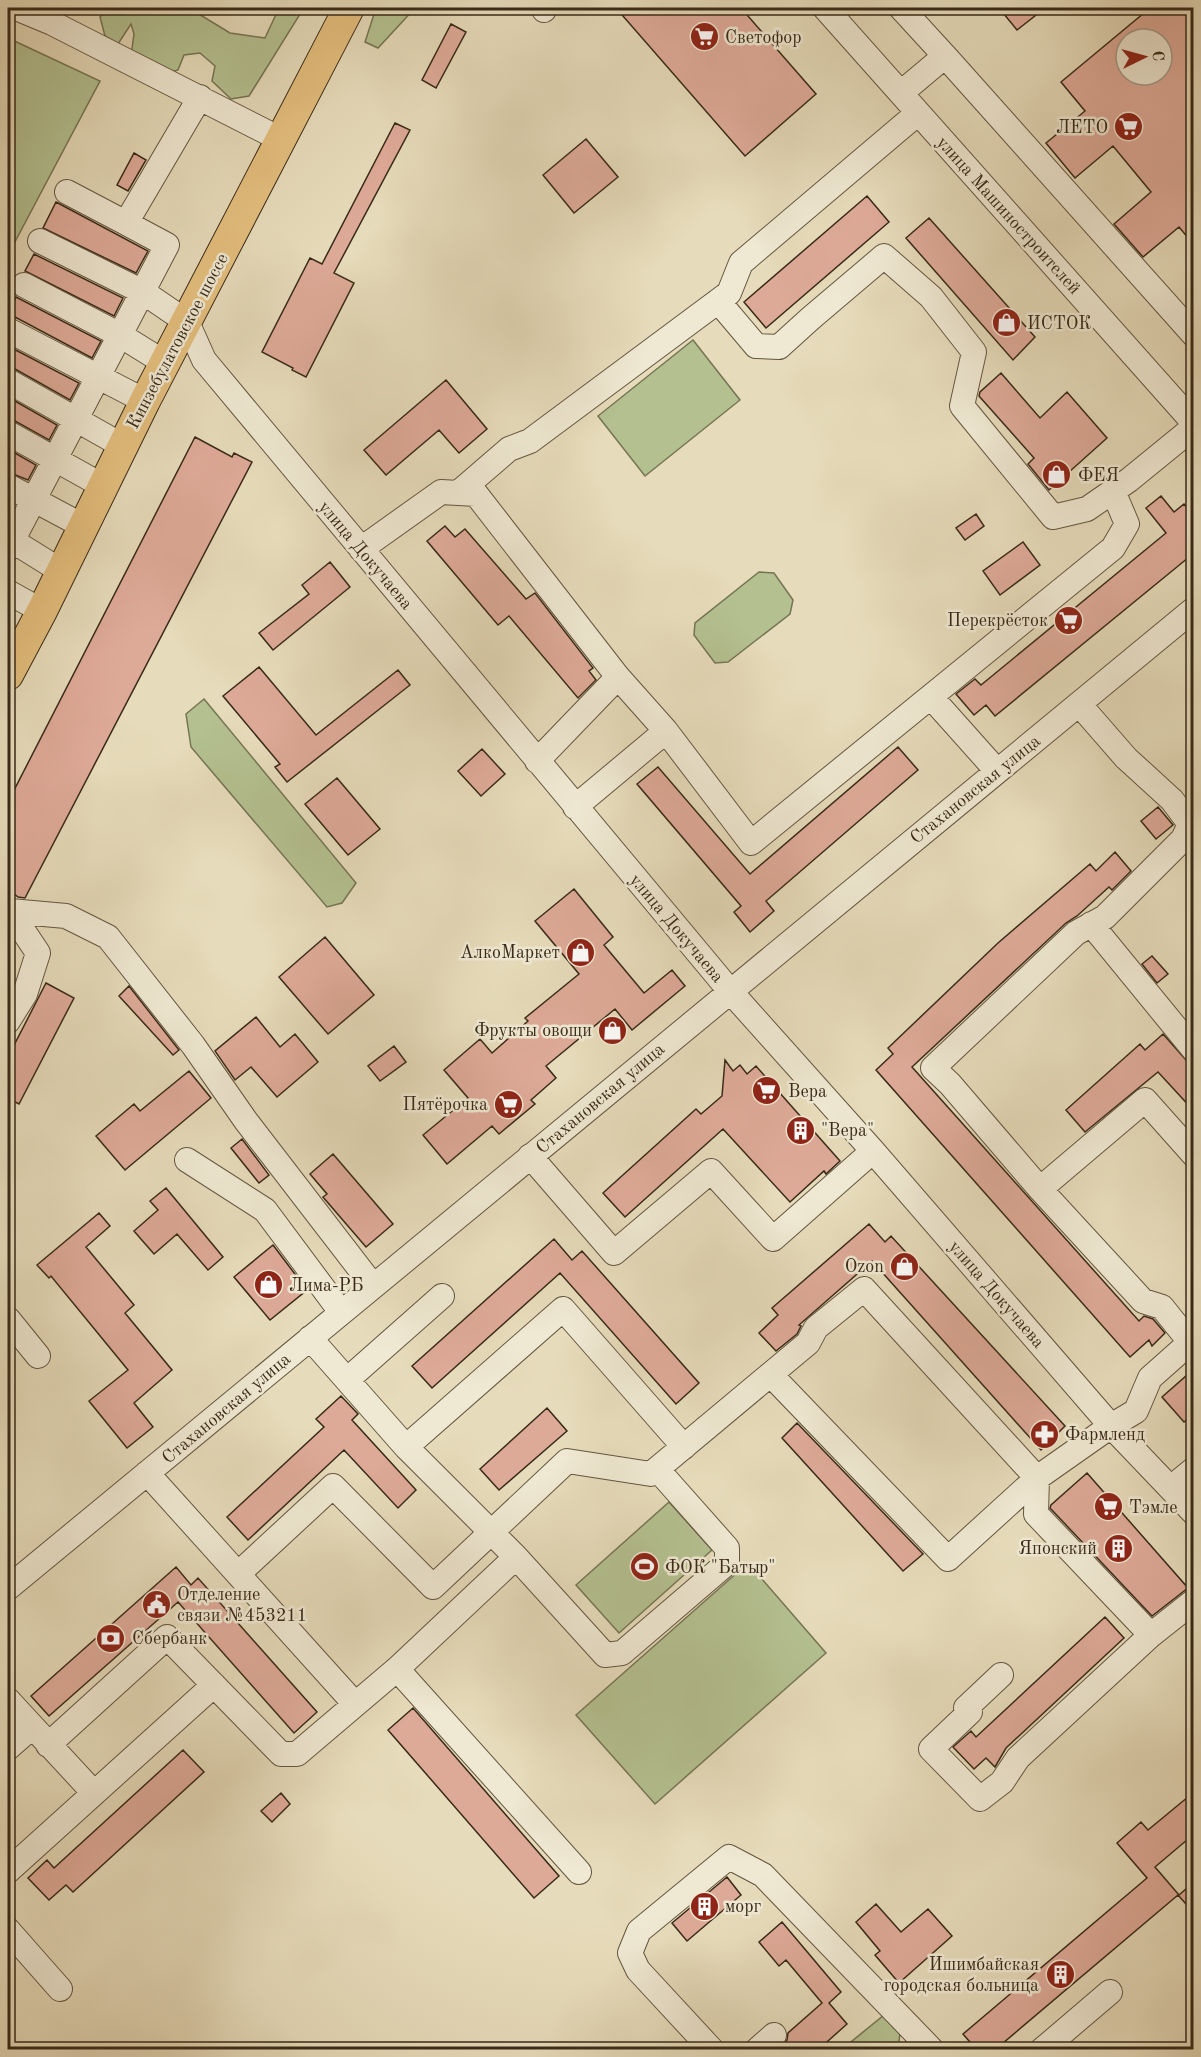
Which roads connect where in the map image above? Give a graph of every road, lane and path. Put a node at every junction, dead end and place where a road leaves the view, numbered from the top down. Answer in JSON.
{"nodes":[{"id":1,"x":16,"y":8,"type":"edge"},
{"id":2,"x":350,"y":8,"type":"edge"},
{"id":3,"x":825,"y":8,"type":"edge"},
{"id":4,"x":901,"y":8,"type":"edge"},
{"id":5,"x":945,"y":56,"type":"junction"},
{"id":6,"x":901,"y":93,"type":"junction"},
{"id":7,"x":200,"y":97,"type":"junction"},
{"id":8,"x":918,"y":113,"type":"junction"},
{"id":9,"x":282,"y":140,"type":"junction"},
{"id":10,"x":67,"y":192,"type":"dead end"},
{"id":11,"x":126,"y":224,"type":"junction"},
{"id":12,"x":40,"y":241,"type":"dead end"},
{"id":13,"x":24,"y":285,"type":"dead end"},
{"id":14,"x":143,"y":292,"type":"junction"},
{"id":15,"x":718,"y":301,"type":"junction"},
{"id":16,"x":187,"y":322,"type":"junction"},
{"id":17,"x":8,"y":330,"type":"edge"},
{"id":18,"x":120,"y":335,"type":"junction"},
{"id":19,"x":1194,"y":335,"type":"edge"},
{"id":20,"x":165,"y":363,"type":"junction"},
{"id":21,"x":100,"y":376,"type":"junction"},
{"id":22,"x":8,"y":381,"type":"edge"},
{"id":23,"x":146,"y":401,"type":"junction"},
{"id":24,"x":77,"y":419,"type":"junction"},
{"id":25,"x":1194,"y":425,"type":"edge"},
{"id":26,"x":8,"y":433,"type":"edge"},
{"id":27,"x":123,"y":446,"type":"junction"},
{"id":28,"x":56,"y":460,"type":"junction"},
{"id":29,"x":8,"y":486,"type":"edge"},
{"id":30,"x":104,"y":486,"type":"junction"},
{"id":31,"x":1113,"y":491,"type":"junction"},
{"id":32,"x":458,"y":493,"type":"junction"},
{"id":33,"x":33,"y":501,"type":"junction"},
{"id":34,"x":83,"y":526,"type":"junction"},
{"id":35,"x":9,"y":542,"type":"edge"},
{"id":36,"x":361,"y":549,"type":"junction"},
{"id":37,"x":61,"y":571,"type":"junction"},
{"id":38,"x":8,"y":592,"type":"edge"},
{"id":39,"x":42,"y":611,"type":"junction"},
{"id":40,"x":1192,"y":613,"type":"edge"},
{"id":41,"x":8,"y":675,"type":"edge"},
{"id":42,"x":618,"y":677,"type":"junction"},
{"id":43,"x":931,"y":697,"type":"junction"},
{"id":44,"x":1079,"y":704,"type":"junction"},
{"id":45,"x":666,"y":732,"type":"junction"},
{"id":46,"x":537,"y":761,"type":"junction"},
{"id":47,"x":997,"y":771,"type":"junction"},
{"id":48,"x":575,"y":807,"type":"junction"},
{"id":49,"x":1188,"y":839,"type":"edge"},
{"id":50,"x":9,"y":910,"type":"edge"},
{"id":51,"x":1091,"y":924,"type":"junction"},
{"id":52,"x":730,"y":991,"type":"junction"},
{"id":53,"x":8,"y":1021,"type":"edge"},
{"id":54,"x":1194,"y":1050,"type":"edge"},
{"id":55,"x":873,"y":1151,"type":"junction"},
{"id":56,"x":1194,"y":1155,"type":"edge"},
{"id":57,"x":530,"y":1156,"type":"junction"},
{"id":58,"x":187,"y":1160,"type":"dead end"},
{"id":59,"x":1040,"y":1189,"type":"junction"},
{"id":60,"x":373,"y":1286,"type":"junction"},
{"id":61,"x":442,"y":1296,"type":"dead end"},
{"id":62,"x":341,"y":1312,"type":"junction"},
{"id":63,"x":8,"y":1319,"type":"edge"},
{"id":64,"x":310,"y":1338,"type":"junction"},
{"id":65,"x":1192,"y":1341,"type":"edge"},
{"id":66,"x":38,"y":1356,"type":"dead end"},
{"id":67,"x":771,"y":1375,"type":"junction"},
{"id":68,"x":346,"y":1380,"type":"junction"},
{"id":69,"x":1111,"y":1426,"type":"junction"},
{"id":70,"x":406,"y":1447,"type":"junction"},
{"id":71,"x":684,"y":1447,"type":"junction"},
{"id":72,"x":1194,"y":1469,"type":"edge"},
{"id":73,"x":657,"y":1470,"type":"junction"},
{"id":74,"x":147,"y":1473,"type":"junction"},
{"id":75,"x":1037,"y":1478,"type":"junction"},
{"id":76,"x":1171,"y":1488,"type":"junction"},
{"id":77,"x":1194,"y":1512,"type":"edge"},
{"id":78,"x":491,"y":1534,"type":"junction"},
{"id":79,"x":516,"y":1557,"type":"junction"},
{"id":80,"x":238,"y":1574,"type":"junction"},
{"id":81,"x":8,"y":1588,"type":"edge"},
{"id":82,"x":1194,"y":1601,"type":"edge"},
{"id":83,"x":1151,"y":1635,"type":"junction"},
{"id":84,"x":397,"y":1669,"type":"junction"},
{"id":85,"x":1001,"y":1675,"type":"dead end"},
{"id":86,"x":214,"y":1685,"type":"junction"},
{"id":87,"x":8,"y":1700,"type":"edge"},
{"id":88,"x":356,"y":1704,"type":"junction"},
{"id":89,"x":32,"y":1727,"type":"junction"},
{"id":90,"x":48,"y":1745,"type":"junction"},
{"id":91,"x":8,"y":1748,"type":"edge"},
{"id":92,"x":94,"y":1792,"type":"junction"},
{"id":93,"x":8,"y":1871,"type":"edge"},
{"id":94,"x":579,"y":1872,"type":"dead end"},
{"id":95,"x":8,"y":1930,"type":"edge"},
{"id":96,"x":60,"y":1989,"type":"dead end"},
{"id":97,"x":1110,"y":1992,"type":"dead end"},
{"id":98,"x":712,"y":2049,"type":"edge"},
{"id":99,"x":932,"y":2049,"type":"edge"},
{"id":100,"x":1042,"y":2049,"type":"edge"}],
"edges":[{"from":1,"to":7,"type":"street"},
{"from":2,"to":9,"type":"main road","name":"Кинзебулатовское шоссе"},
{"from":3,"to":6,"type":"street","name":"улица Машиностроителей"},
{"from":4,"to":5,"type":"street"},
{"from":5,"to":6,"type":"street"},
{"from":5,"to":19,"type":"street"},
{"from":6,"to":8,"type":"street","name":"улица Машиностроителей"},
{"from":7,"to":9,"type":"street"},
{"from":7,"to":11,"type":"street"},
{"from":8,"to":15,"type":"street"},
{"from":8,"to":25,"type":"street","name":"улица Машиностроителей"},
{"from":9,"to":16,"type":"main road","name":"Кинзебулатовское шоссе"},
{"from":10,"to":11,"type":"street"},
{"from":11,"to":14,"type":"street"},
{"from":12,"to":14,"type":"street"},
{"from":13,"to":18,"type":"street"},
{"from":14,"to":16,"type":"street"},
{"from":14,"to":18,"type":"street"},
{"from":15,"to":31,"type":"street"},
{"from":15,"to":32,"type":"street"},
{"from":16,"to":20,"type":"main road","name":"Кинзебулатовское шоссе"},
{"from":16,"to":36,"type":"street","name":"улица Докучаева"},
{"from":17,"to":21,"type":"street"},
{"from":18,"to":20,"type":"street"},
{"from":18,"to":21,"type":"street"},
{"from":20,"to":23,"type":"main road","name":"Кинзебулатовское шоссе"},
{"from":21,"to":23,"type":"street"},
{"from":21,"to":24,"type":"street"},
{"from":22,"to":24,"type":"street"},
{"from":23,"to":27,"type":"main road","name":"Кинзебулатовское шоссе"},
{"from":24,"to":27,"type":"street"},
{"from":24,"to":28,"type":"street"},
{"from":25,"to":31,"type":"street"},
{"from":26,"to":28,"type":"street"},
{"from":27,"to":30,"type":"main road","name":"Кинзебулатовское шоссе"},
{"from":28,"to":30,"type":"street"},
{"from":28,"to":33,"type":"street"},
{"from":29,"to":33,"type":"street"},
{"from":30,"to":34,"type":"main road","name":"Кинзебулатовское шоссе"},
{"from":31,"to":43,"type":"street"},
{"from":32,"to":36,"type":"street"},
{"from":32,"to":42,"type":"street"},
{"from":33,"to":34,"type":"street"},
{"from":33,"to":35,"type":"street"},
{"from":34,"to":37,"type":"main road","name":"Кинзебулатовское шоссе"},
{"from":35,"to":37,"type":"street"},
{"from":36,"to":46,"type":"street","name":"улица Докучаева"},
{"from":37,"to":39,"type":"main road","name":"Кинзебулатовское шоссе"},
{"from":38,"to":39,"type":"street"},
{"from":39,"to":41,"type":"main road","name":"Кинзебулатовское шоссе"},
{"from":40,"to":44,"type":"street","name":"Стахановская улица"},
{"from":42,"to":45,"type":"street"},
{"from":42,"to":46,"type":"street"},
{"from":43,"to":45,"type":"street"},
{"from":43,"to":47,"type":"street"},
{"from":44,"to":47,"type":"street","name":"Стахановская улица"},
{"from":44,"to":49,"type":"street"},
{"from":45,"to":48,"type":"street"},
{"from":46,"to":48,"type":"street","name":"улица Докучаева"},
{"from":47,"to":52,"type":"street","name":"Стахановская улица"},
{"from":48,"to":52,"type":"street","name":"улица Докучаева"},
{"from":49,"to":51,"type":"street"},
{"from":50,"to":53,"type":"street"},
{"from":50,"to":60,"type":"street"},
{"from":51,"to":54,"type":"street"},
{"from":51,"to":59,"type":"street"},
{"from":52,"to":55,"type":"street","name":"улица Докучаева"},
{"from":52,"to":57,"type":"street","name":"Стахановская улица"},
{"from":55,"to":57,"type":"street"},
{"from":55,"to":69,"type":"street","name":"улица Докучаева"},
{"from":56,"to":59,"type":"street"},
{"from":57,"to":60,"type":"street","name":"Стахановская улица"},
{"from":58,"to":62,"type":"street"},
{"from":59,"to":65,"type":"street"},
{"from":60,"to":62,"type":"street","name":"Стахановская улица"},
{"from":61,"to":68,"type":"street"},
{"from":62,"to":64,"type":"street","name":"Стахановская улица"},
{"from":63,"to":66,"type":"street"},
{"from":64,"to":68,"type":"street"},
{"from":64,"to":74,"type":"street","name":"Стахановская улица"},
{"from":65,"to":69,"type":"street"},
{"from":67,"to":71,"type":"street"},
{"from":67,"to":75,"type":"street"},
{"from":67,"to":75,"type":"street"},
{"from":68,"to":70,"type":"street"},
{"from":69,"to":75,"type":"street"},
{"from":69,"to":76,"type":"street","name":"улица Докучаева"},
{"from":70,"to":71,"type":"street"},
{"from":70,"to":78,"type":"street"},
{"from":71,"to":73,"type":"street"},
{"from":72,"to":76,"type":"street"},
{"from":73,"to":78,"type":"street"},
{"from":73,"to":79,"type":"street"},
{"from":74,"to":80,"type":"street"},
{"from":74,"to":81,"type":"street","name":"Стахановская улица"},
{"from":75,"to":83,"type":"street"},
{"from":76,"to":77,"type":"street","name":"улица Докучаева"},
{"from":78,"to":79,"type":"street"},
{"from":78,"to":80,"type":"street"},
{"from":79,"to":84,"type":"street"},
{"from":80,"to":88,"type":"street"},
{"from":82,"to":83,"type":"street"},
{"from":83,"to":85,"type":"street"},
{"from":84,"to":88,"type":"street"},
{"from":84,"to":94,"type":"street"},
{"from":86,"to":88,"type":"street"},
{"from":86,"to":90,"type":"street"},
{"from":86,"to":92,"type":"street"},
{"from":87,"to":89,"type":"street"},
{"from":89,"to":90,"type":"street"},
{"from":89,"to":91,"type":"street"},
{"from":90,"to":92,"type":"street"},
{"from":92,"to":93,"type":"street"},
{"from":95,"to":96,"type":"street"},
{"from":97,"to":100,"type":"street"},
{"from":98,"to":99,"type":"street"}]}
